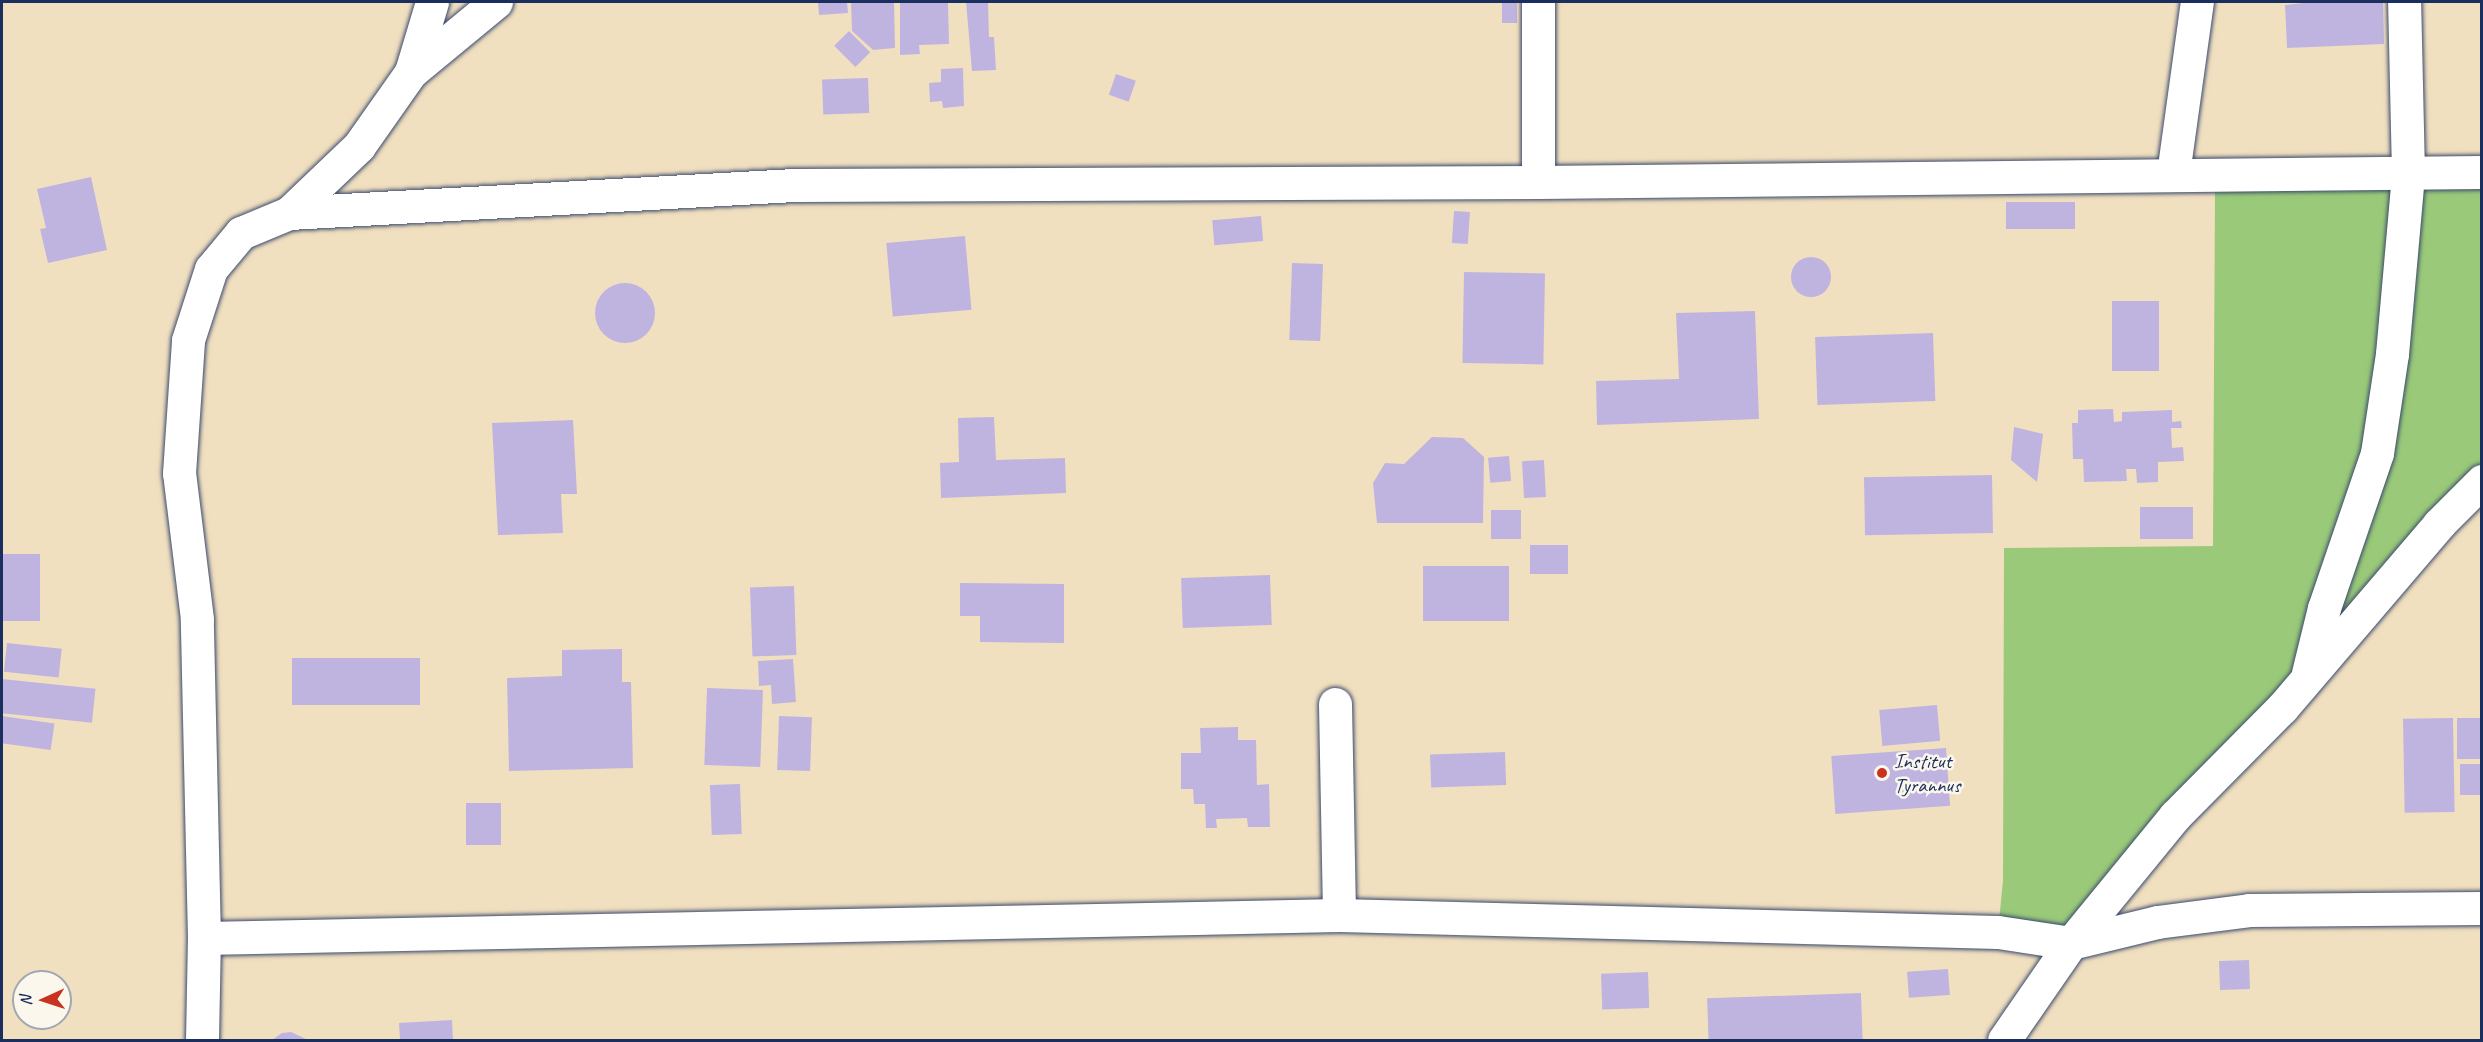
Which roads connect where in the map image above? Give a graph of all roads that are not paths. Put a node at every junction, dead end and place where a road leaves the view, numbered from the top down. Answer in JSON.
{"nodes":[{"id":1,"x":432,"y":2,"type":"edge"},
{"id":2,"x":496,"y":2,"type":"edge"},
{"id":3,"x":1538,"y":2,"type":"edge"},
{"id":4,"x":2197,"y":2,"type":"edge"},
{"id":5,"x":2404,"y":2,"type":"edge"},
{"id":6,"x":411,"y":72,"type":"junction"},
{"id":7,"x":2481,"y":172,"type":"edge"},
{"id":8,"x":2408,"y":173,"type":"junction"},
{"id":9,"x":2173,"y":174,"type":"junction"},
{"id":10,"x":1538,"y":182,"type":"junction"},
{"id":11,"x":288,"y":213,"type":"junction"},
{"id":12,"x":2481,"y":481,"type":"edge"},
{"id":13,"x":2306,"y":681,"type":"junction"},
{"id":14,"x":1335,"y":704,"type":"dead end"},
{"id":15,"x":2481,"y":908,"type":"edge"},
{"id":16,"x":1339,"y":915,"type":"junction"},
{"id":17,"x":204,"y":938,"type":"junction"},
{"id":18,"x":2071,"y":943,"type":"junction"},
{"id":19,"x":202,"y":1041,"type":"edge"},
{"id":20,"x":2004,"y":1041,"type":"edge"}],
"edges":[{"from":1,"to":6,"type":"street"},
{"from":2,"to":6,"type":"street"},
{"from":3,"to":10,"type":"street"},
{"from":4,"to":9,"type":"street"},
{"from":5,"to":8,"type":"street"},
{"from":6,"to":11,"type":"street"},
{"from":7,"to":8,"type":"street"},
{"from":8,"to":9,"type":"street"},
{"from":8,"to":13,"type":"street"},
{"from":9,"to":10,"type":"street"},
{"from":10,"to":11,"type":"street"},
{"from":11,"to":17,"type":"street"},
{"from":12,"to":13,"type":"street"},
{"from":13,"to":18,"type":"street"},
{"from":14,"to":16,"type":"street"},
{"from":15,"to":18,"type":"street"},
{"from":16,"to":17,"type":"street"},
{"from":16,"to":18,"type":"street"},
{"from":17,"to":19,"type":"street"},
{"from":18,"to":20,"type":"street"}]}
